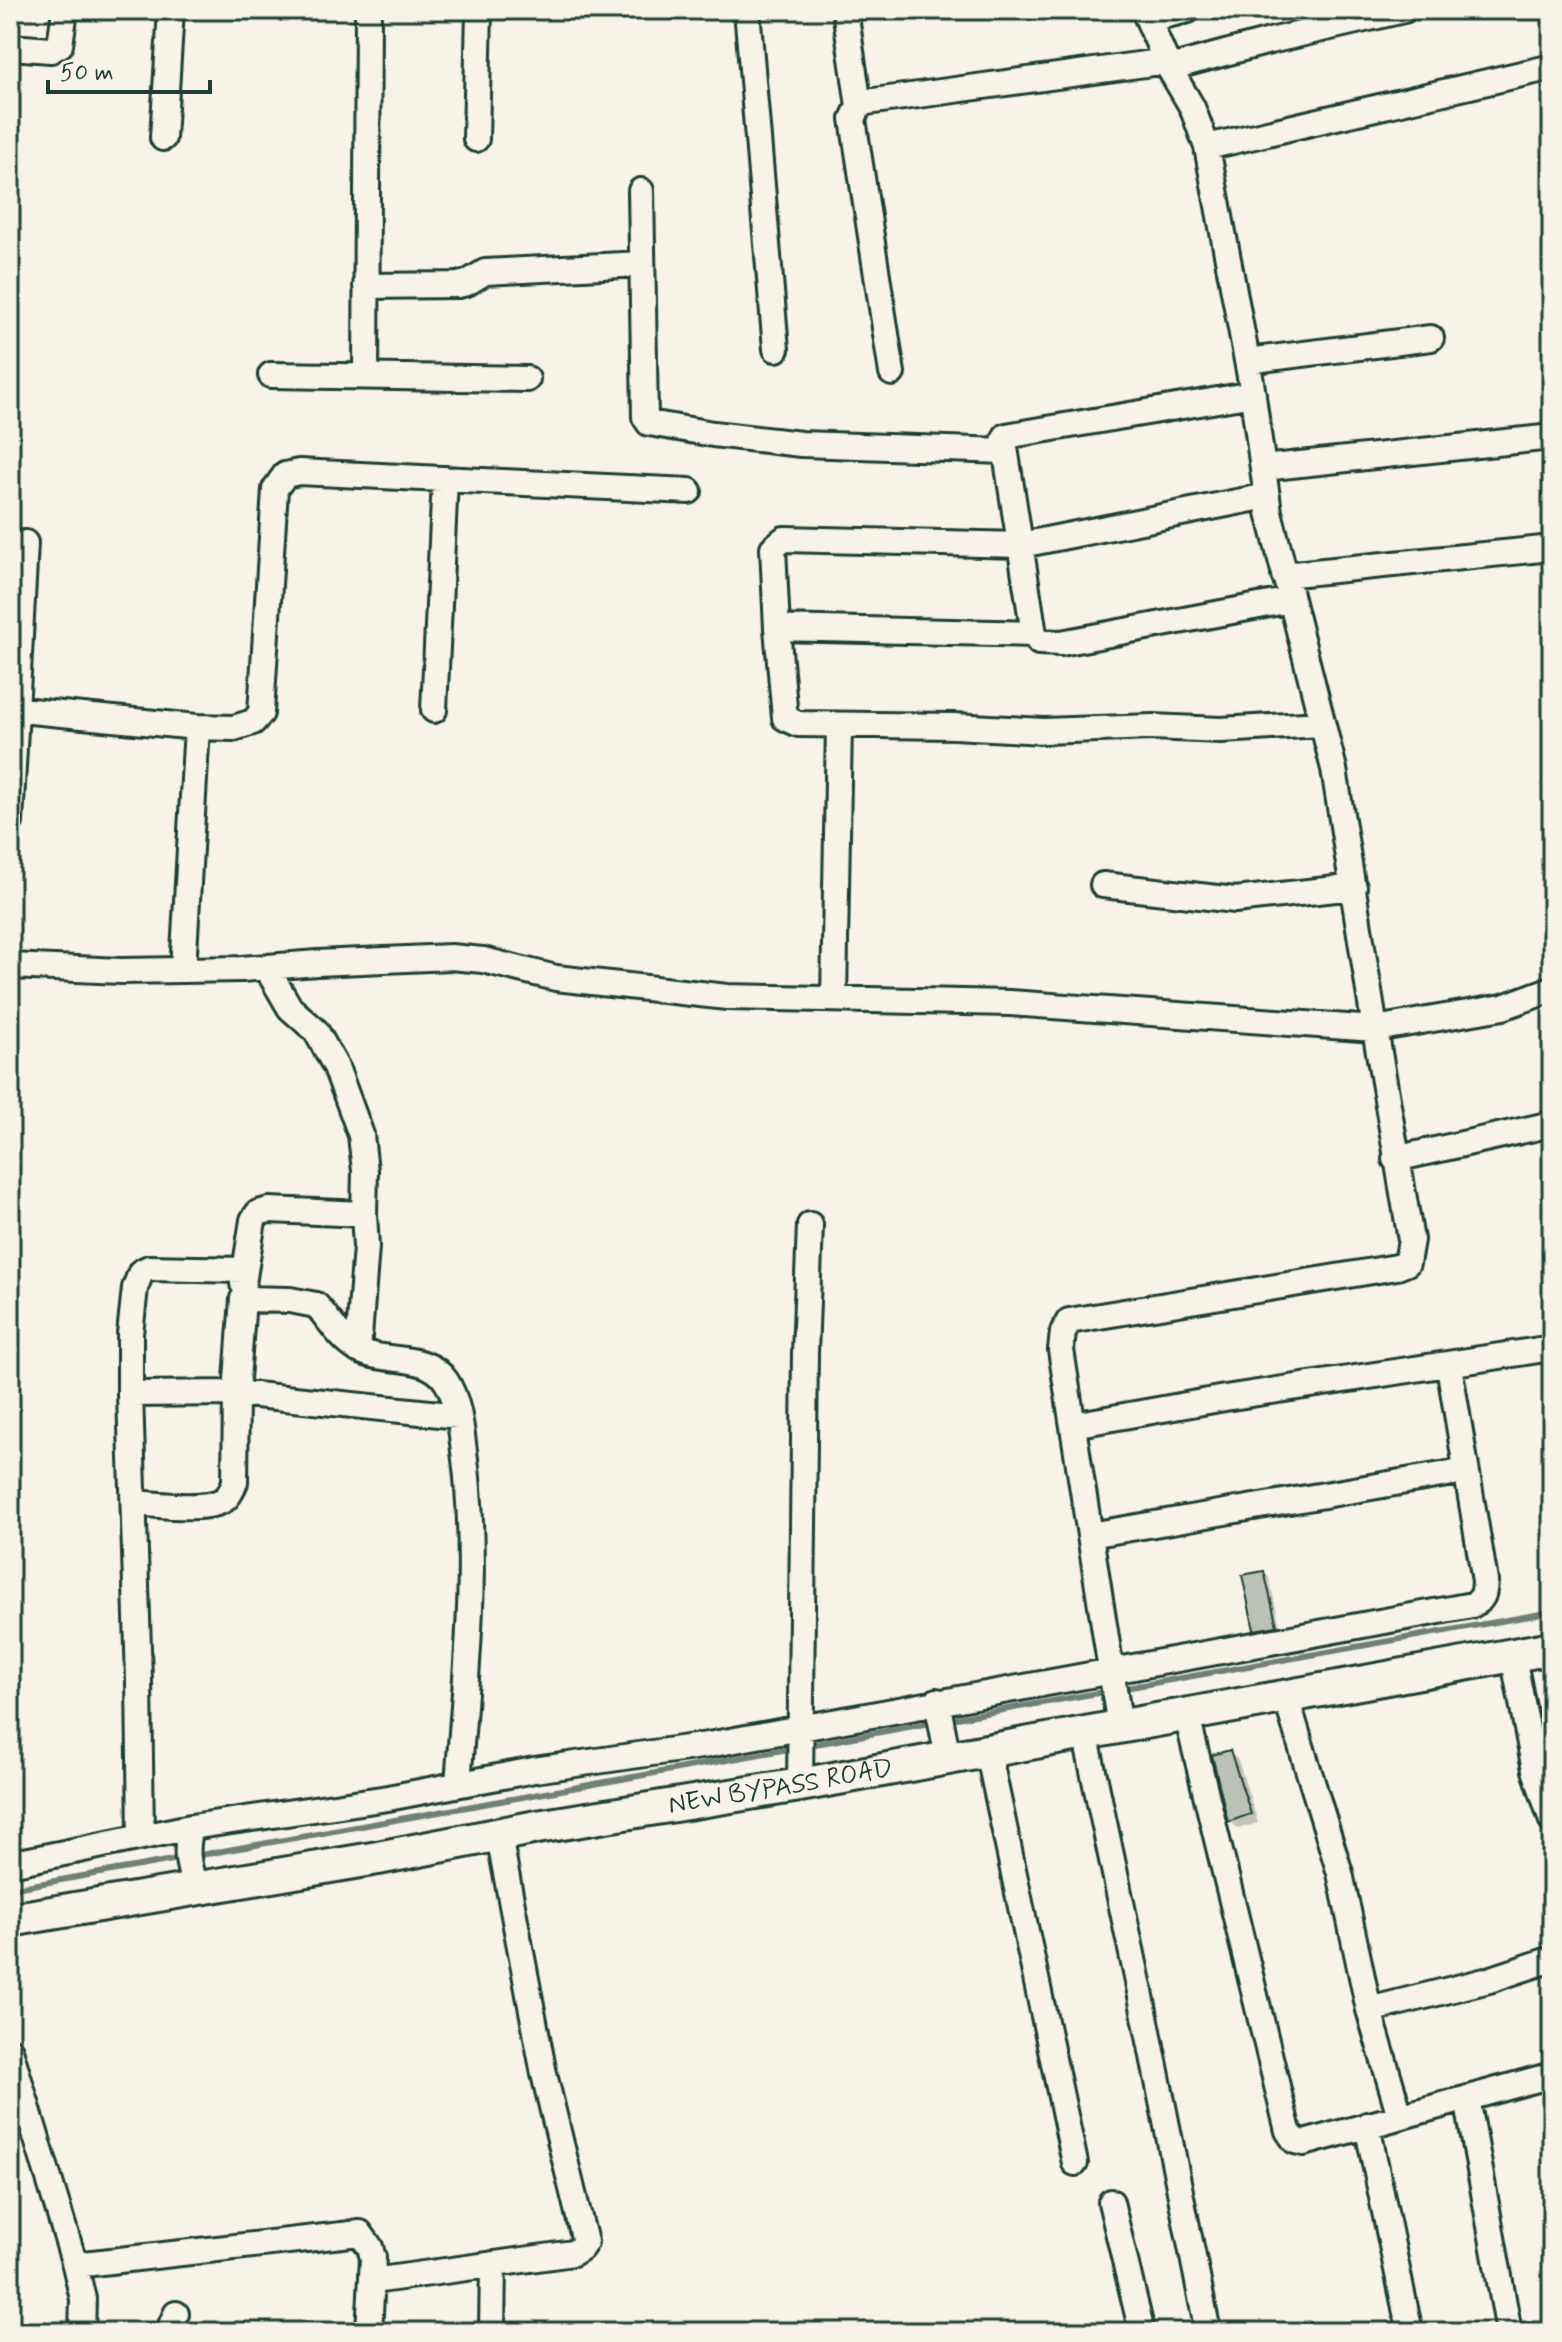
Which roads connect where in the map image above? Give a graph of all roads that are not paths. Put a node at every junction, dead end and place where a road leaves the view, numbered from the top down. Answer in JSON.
{"nodes":[{"id":1,"x":65,"y":10,"type":"edge"},
{"id":2,"x":171,"y":10,"type":"edge"},
{"id":3,"x":368,"y":10,"type":"edge"},
{"id":4,"x":479,"y":10,"type":"edge"},
{"id":5,"x":747,"y":10,"type":"edge"},
{"id":6,"x":845,"y":10,"type":"edge"},
{"id":7,"x":1188,"y":10,"type":"edge"},
{"id":8,"x":1404,"y":10,"type":"edge"},
{"id":9,"x":1146,"y":15,"type":"edge"},
{"id":10,"x":10,"y":47,"type":"edge"},
{"id":11,"x":1168,"y":65,"type":"junction"},
{"id":12,"x":1552,"y":67,"type":"edge"},
{"id":13,"x":859,"y":106,"type":"junction"},
{"id":14,"x":163,"y":138,"type":"dead end"},
{"id":15,"x":476,"y":139,"type":"dead end"},
{"id":16,"x":1207,"y":147,"type":"junction"},
{"id":17,"x":641,"y":191,"type":"dead end"},
{"id":18,"x":642,"y":264,"type":"junction"},
{"id":19,"x":366,"y":286,"type":"junction"},
{"id":20,"x":1431,"y":338,"type":"dead end"},
{"id":21,"x":776,"y":349,"type":"dead end"},
{"id":22,"x":1247,"y":361,"type":"junction"},
{"id":23,"x":892,"y":373,"type":"dead end"},
{"id":24,"x":271,"y":375,"type":"dead end"},
{"id":25,"x":366,"y":376,"type":"junction"},
{"id":26,"x":527,"y":379,"type":"dead end"},
{"id":27,"x":1253,"y":394,"type":"junction"},
{"id":28,"x":1552,"y":437,"type":"edge"},
{"id":29,"x":1005,"y":451,"type":"junction"},
{"id":30,"x":1263,"y":468,"type":"junction"},
{"id":31,"x":445,"y":479,"type":"junction"},
{"id":32,"x":689,"y":491,"type":"dead end"},
{"id":33,"x":1267,"y":496,"type":"junction"},
{"id":34,"x":25,"y":543,"type":"dead end"},
{"id":35,"x":1021,"y":545,"type":"junction"},
{"id":36,"x":1552,"y":548,"type":"edge"},
{"id":37,"x":1284,"y":575,"type":"junction"},
{"id":38,"x":1291,"y":600,"type":"junction"},
{"id":39,"x":777,"y":628,"type":"junction"},
{"id":40,"x":1034,"y":634,"type":"junction"},
{"id":41,"x":14,"y":709,"type":"edge"},
{"id":42,"x":434,"y":710,"type":"dead end"},
{"id":43,"x":1321,"y":724,"type":"junction"},
{"id":44,"x":839,"y":725,"type":"junction"},
{"id":45,"x":197,"y":727,"type":"junction"},
{"id":46,"x":10,"y":818,"type":"edge"},
{"id":47,"x":1103,"y":885,"type":"dead end"},
{"id":48,"x":1354,"y":887,"type":"junction"},
{"id":49,"x":10,"y":966,"type":"edge"},
{"id":50,"x":266,"y":967,"type":"junction"},
{"id":51,"x":183,"y":970,"type":"junction"},
{"id":52,"x":1552,"y":989,"type":"edge"},
{"id":53,"x":834,"y":998,"type":"junction"},
{"id":54,"x":1375,"y":1029,"type":"junction"},
{"id":55,"x":1552,"y":1124,"type":"edge"},
{"id":56,"x":1395,"y":1159,"type":"junction"},
{"id":57,"x":364,"y":1214,"type":"junction"},
{"id":58,"x":810,"y":1225,"type":"dead end"},
{"id":59,"x":244,"y":1270,"type":"junction"},
{"id":60,"x":243,"y":1299,"type":"junction"},
{"id":61,"x":316,"y":1305,"type":"junction"},
{"id":62,"x":362,"y":1308,"type":"junction"},
{"id":63,"x":1552,"y":1348,"type":"edge"},
{"id":64,"x":358,"y":1350,"type":"junction"},
{"id":65,"x":1449,"y":1366,"type":"junction"},
{"id":66,"x":236,"y":1393,"type":"junction"},
{"id":67,"x":130,"y":1394,"type":"junction"},
{"id":68,"x":459,"y":1416,"type":"junction"},
{"id":69,"x":1073,"y":1425,"type":"junction"},
{"id":70,"x":1465,"y":1471,"type":"junction"},
{"id":71,"x":134,"y":1503,"type":"junction"},
{"id":72,"x":1090,"y":1535,"type":"junction"},
{"id":73,"x":1552,"y":1648,"type":"edge"},
{"id":74,"x":1513,"y":1656,"type":"junction"},
{"id":75,"x":1116,"y":1694,"type":"junction"},
{"id":76,"x":1286,"y":1697,"type":"junction"},
{"id":77,"x":1187,"y":1716,"type":"junction"},
{"id":78,"x":942,"y":1726,"type":"junction"},
{"id":79,"x":1085,"y":1733,"type":"junction"},
{"id":80,"x":988,"y":1751,"type":"junction"},
{"id":81,"x":801,"y":1752,"type":"junction"},
{"id":82,"x":458,"y":1784,"type":"junction"},
{"id":83,"x":1552,"y":1821,"type":"edge"},
{"id":84,"x":499,"y":1836,"type":"junction"},
{"id":85,"x":141,"y":1837,"type":"junction"},
{"id":86,"x":190,"y":1857,"type":"junction"},
{"id":87,"x":10,"y":1864,"type":"edge"},
{"id":88,"x":10,"y":1920,"type":"edge"},
{"id":89,"x":1552,"y":1959,"type":"edge"},
{"id":90,"x":1369,"y":2010,"type":"junction"},
{"id":91,"x":10,"y":2050,"type":"edge"},
{"id":92,"x":1552,"y":2075,"type":"edge"},
{"id":93,"x":1467,"y":2098,"type":"junction"},
{"id":94,"x":1400,"y":2116,"type":"junction"},
{"id":95,"x":1367,"y":2125,"type":"junction"},
{"id":96,"x":1075,"y":2163,"type":"dead end"},
{"id":97,"x":1111,"y":2202,"type":"dead end"},
{"id":98,"x":493,"y":2264,"type":"junction"},
{"id":99,"x":75,"y":2265,"type":"junction"},
{"id":100,"x":373,"y":2281,"type":"junction"},
{"id":101,"x":82,"y":2332,"type":"edge"},
{"id":102,"x":369,"y":2332,"type":"edge"},
{"id":103,"x":492,"y":2332,"type":"edge"},
{"id":104,"x":1142,"y":2332,"type":"edge"},
{"id":105,"x":1208,"y":2332,"type":"edge"},
{"id":106,"x":1410,"y":2332,"type":"edge"},
{"id":107,"x":1509,"y":2332,"type":"edge"}],
"edges":[{"from":1,"to":10,"type":"street"},
{"from":2,"to":14,"type":"street"},
{"from":3,"to":19,"type":"street"},
{"from":4,"to":15,"type":"street"},
{"from":5,"to":21,"type":"street"},
{"from":6,"to":13,"type":"street"},
{"from":7,"to":9,"type":"street"},
{"from":8,"to":11,"type":"street"},
{"from":9,"to":11,"type":"street"},
{"from":11,"to":13,"type":"street"},
{"from":11,"to":16,"type":"street"},
{"from":12,"to":16,"type":"street"},
{"from":13,"to":23,"type":"street"},
{"from":16,"to":22,"type":"street"},
{"from":17,"to":18,"type":"street"},
{"from":18,"to":19,"type":"street"},
{"from":18,"to":29,"type":"street"},
{"from":19,"to":25,"type":"street"},
{"from":20,"to":22,"type":"street"},
{"from":22,"to":27,"type":"street"},
{"from":24,"to":25,"type":"street"},
{"from":25,"to":26,"type":"street"},
{"from":27,"to":29,"type":"street"},
{"from":27,"to":30,"type":"street"},
{"from":28,"to":30,"type":"street"},
{"from":29,"to":35,"type":"street"},
{"from":30,"to":33,"type":"street"},
{"from":31,"to":32,"type":"street"},
{"from":31,"to":42,"type":"street"},
{"from":31,"to":45,"type":"street"},
{"from":33,"to":35,"type":"street"},
{"from":33,"to":37,"type":"street"},
{"from":34,"to":41,"type":"street"},
{"from":35,"to":39,"type":"street"},
{"from":35,"to":40,"type":"street"},
{"from":36,"to":37,"type":"street"},
{"from":37,"to":38,"type":"street"},
{"from":38,"to":40,"type":"street"},
{"from":38,"to":43,"type":"street"},
{"from":39,"to":40,"type":"street"},
{"from":39,"to":44,"type":"street"},
{"from":41,"to":45,"type":"street"},
{"from":41,"to":46,"type":"street"},
{"from":43,"to":44,"type":"street"},
{"from":43,"to":48,"type":"street"},
{"from":44,"to":53,"type":"street"},
{"from":45,"to":51,"type":"street"},
{"from":47,"to":48,"type":"street"},
{"from":48,"to":54,"type":"street"},
{"from":49,"to":51,"type":"street"},
{"from":50,"to":51,"type":"street"},
{"from":50,"to":53,"type":"street"},
{"from":50,"to":57,"type":"street"},
{"from":52,"to":54,"type":"street"},
{"from":53,"to":54,"type":"street"},
{"from":54,"to":56,"type":"street"},
{"from":55,"to":56,"type":"street"},
{"from":56,"to":69,"type":"street"},
{"from":57,"to":59,"type":"street"},
{"from":57,"to":62,"type":"street"},
{"from":58,"to":81,"type":"street"},
{"from":59,"to":60,"type":"street"},
{"from":59,"to":67,"type":"street"},
{"from":60,"to":61,"type":"street"},
{"from":60,"to":66,"type":"street"},
{"from":61,"to":62,"type":"street"},
{"from":61,"to":64,"type":"street"},
{"from":62,"to":64,"type":"street"},
{"from":63,"to":65,"type":"street"},
{"from":64,"to":68,"type":"street"},
{"from":65,"to":69,"type":"street"},
{"from":65,"to":70,"type":"street"},
{"from":66,"to":67,"type":"street"},
{"from":66,"to":68,"type":"street"},
{"from":66,"to":71,"type":"street"},
{"from":67,"to":71,"type":"street"},
{"from":68,"to":82,"type":"street"},
{"from":69,"to":72,"type":"street"},
{"from":70,"to":72,"type":"street"},
{"from":70,"to":75,"type":"street"},
{"from":71,"to":85,"type":"street"},
{"from":72,"to":75,"type":"street"},
{"from":73,"to":74,"type":"main road","name":"NEW BYPASS ROAD"},
{"from":74,"to":76,"type":"main road","name":"NEW BYPASS ROAD"},
{"from":74,"to":83,"type":"street"},
{"from":75,"to":77,"type":"main road","name":"NEW BYPASS ROAD"},
{"from":75,"to":78,"type":"street"},
{"from":75,"to":79,"type":"main road","name":"NEW BYPASS ROAD"},
{"from":76,"to":77,"type":"main road","name":"NEW BYPASS ROAD"},
{"from":76,"to":90,"type":"street"},
{"from":77,"to":95,"type":"street"},
{"from":78,"to":80,"type":"main road","name":"NEW BYPASS ROAD"},
{"from":78,"to":81,"type":"main road","name":"NEW BYPASS ROAD"},
{"from":78,"to":81,"type":"street"},
{"from":79,"to":80,"type":"main road","name":"NEW BYPASS ROAD"},
{"from":79,"to":105,"type":"street"},
{"from":80,"to":96,"type":"street"},
{"from":81,"to":82,"type":"street"},
{"from":81,"to":84,"type":"main road","name":"NEW BYPASS ROAD"},
{"from":82,"to":86,"type":"street"},
{"from":84,"to":86,"type":"main road","name":"NEW BYPASS ROAD"},
{"from":84,"to":98,"type":"street"},
{"from":85,"to":86,"type":"street"},
{"from":85,"to":87,"type":"street"},
{"from":86,"to":88,"type":"main road","name":"NEW BYPASS ROAD"},
{"from":89,"to":90,"type":"street"},
{"from":90,"to":94,"type":"street"},
{"from":91,"to":99,"type":"street"},
{"from":92,"to":93,"type":"street"},
{"from":93,"to":94,"type":"street"},
{"from":93,"to":107,"type":"street"},
{"from":94,"to":95,"type":"street"},
{"from":95,"to":106,"type":"street"},
{"from":97,"to":104,"type":"street"},
{"from":98,"to":100,"type":"street"},
{"from":98,"to":103,"type":"street"},
{"from":99,"to":100,"type":"street"},
{"from":99,"to":101,"type":"street"},
{"from":100,"to":102,"type":"street"}]}
